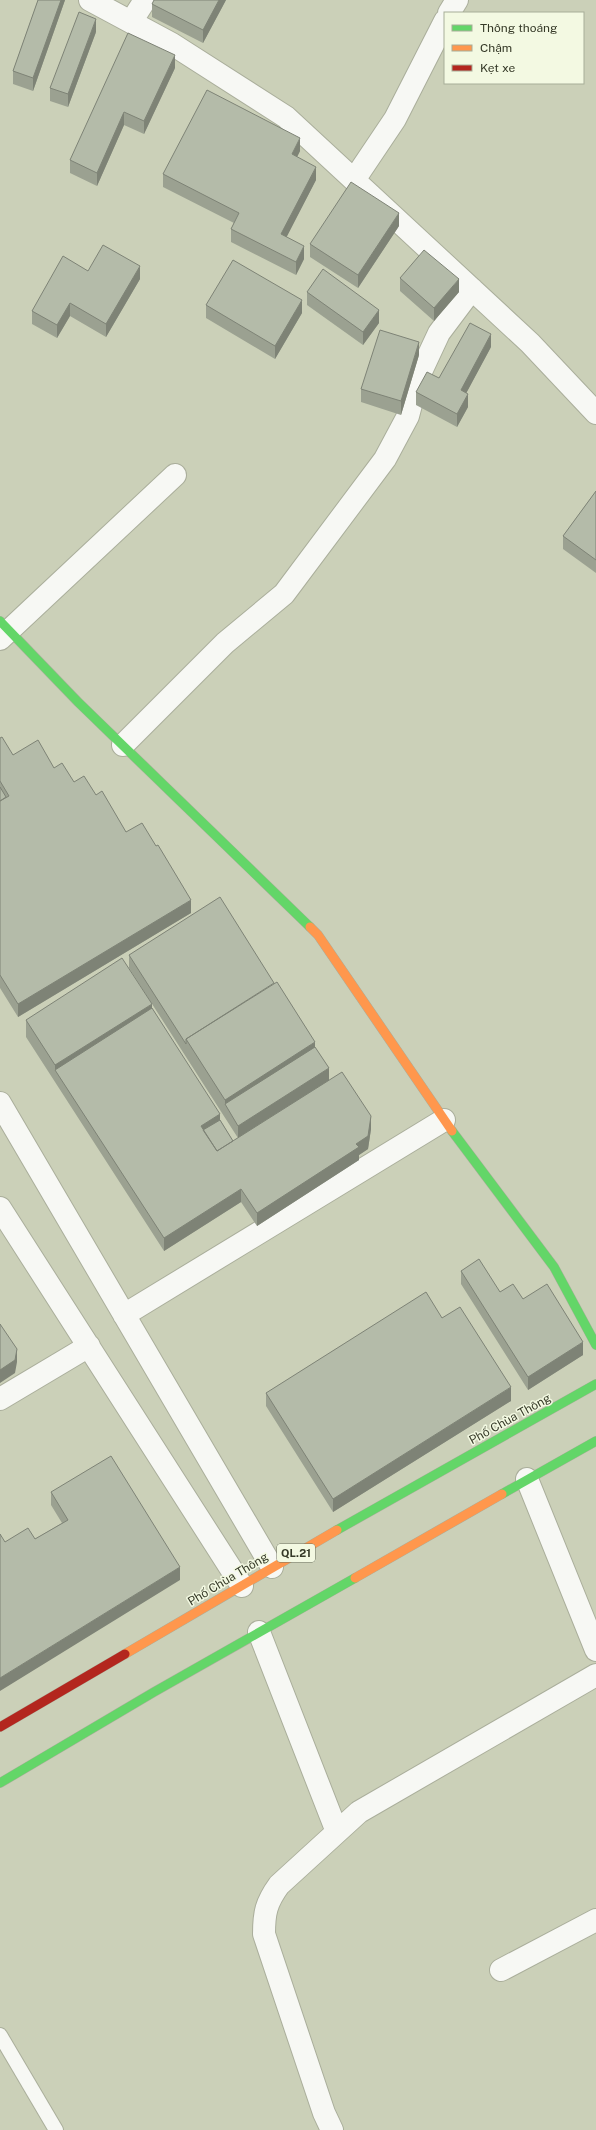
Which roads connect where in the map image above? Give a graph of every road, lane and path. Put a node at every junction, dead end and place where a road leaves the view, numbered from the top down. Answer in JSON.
{"nodes":[{"id":1,"x":90,"y":0,"type":"edge"},
{"id":2,"x":145,"y":0,"type":"edge"},
{"id":3,"x":457,"y":0,"type":"edge"},
{"id":4,"x":450,"y":12,"type":"edge"},
{"id":5,"x":131,"y":22,"type":"junction"},
{"id":6,"x":444,"y":23,"type":"edge"},
{"id":7,"x":354,"y":180,"type":"junction"},
{"id":8,"x":472,"y":289,"type":"junction"},
{"id":9,"x":596,"y":413,"type":"edge"},
{"id":10,"x":175,"y":475,"type":"dead end"},
{"id":11,"x":3,"y":630,"type":"edge"},
{"id":12,"x":123,"y":745,"type":"junction"},
{"id":13,"x":0,"y":1103,"type":"edge"},
{"id":14,"x":444,"y":1120,"type":"junction"},
{"id":15,"x":0,"y":1208,"type":"edge"},
{"id":16,"x":124,"y":1315,"type":"junction"},
{"id":17,"x":596,"y":1345,"type":"edge"},
{"id":18,"x":89,"y":1346,"type":"junction"},
{"id":19,"x":596,"y":1384,"type":"edge"},
{"id":20,"x":0,"y":1399,"type":"edge"},
{"id":21,"x":596,"y":1441,"type":"edge"},
{"id":22,"x":527,"y":1480,"type":"junction"},
{"id":23,"x":272,"y":1567,"type":"junction"},
{"id":24,"x":242,"y":1586,"type":"junction"},
{"id":25,"x":259,"y":1632,"type":"junction"},
{"id":26,"x":596,"y":1650,"type":"edge"},
{"id":27,"x":596,"y":1675,"type":"edge"},
{"id":28,"x":0,"y":1727,"type":"edge"},
{"id":29,"x":0,"y":1783,"type":"edge"},
{"id":30,"x":337,"y":1832,"type":"junction"},
{"id":31,"x":596,"y":1920,"type":"edge"},
{"id":32,"x":501,"y":1970,"type":"dead end"},
{"id":33,"x":0,"y":2035,"type":"edge"},
{"id":34,"x":56,"y":2130,"type":"edge"},
{"id":35,"x":332,"y":2130,"type":"edge"}],
"edges":[{"from":1,"to":5,"type":"street"},
{"from":2,"to":5,"type":"street"},
{"from":3,"to":4,"type":"street"},
{"from":5,"to":7,"type":"street"},
{"from":6,"to":7,"type":"street"},
{"from":7,"to":8,"type":"street"},
{"from":8,"to":9,"type":"street"},
{"from":8,"to":12,"type":"street"},
{"from":10,"to":11,"type":"street"},
{"from":11,"to":12,"type":"main road"},
{"from":12,"to":14,"type":"main road"},
{"from":13,"to":16,"type":"street"},
{"from":14,"to":16,"type":"street"},
{"from":14,"to":17,"type":"main road"},
{"from":15,"to":18,"type":"street"},
{"from":16,"to":23,"type":"street"},
{"from":18,"to":20,"type":"street"},
{"from":18,"to":24,"type":"street"},
{"from":19,"to":23,"type":"main road","name":"Phố Chùa Thông","number":"QL.21"},
{"from":21,"to":22,"type":"main road"},
{"from":22,"to":25,"type":"main road"},
{"from":22,"to":26,"type":"street"},
{"from":23,"to":24,"type":"main road","name":"Phố Chùa Thông","number":"QL.21"},
{"from":24,"to":28,"type":"main road","name":"Phố Chùa Thông","number":"QL.21"},
{"from":25,"to":29,"type":"main road"},
{"from":25,"to":30,"type":"street"},
{"from":27,"to":30,"type":"street"},
{"from":30,"to":35,"type":"street"},
{"from":31,"to":32,"type":"street"},
{"from":33,"to":34,"type":"lane"}]}
